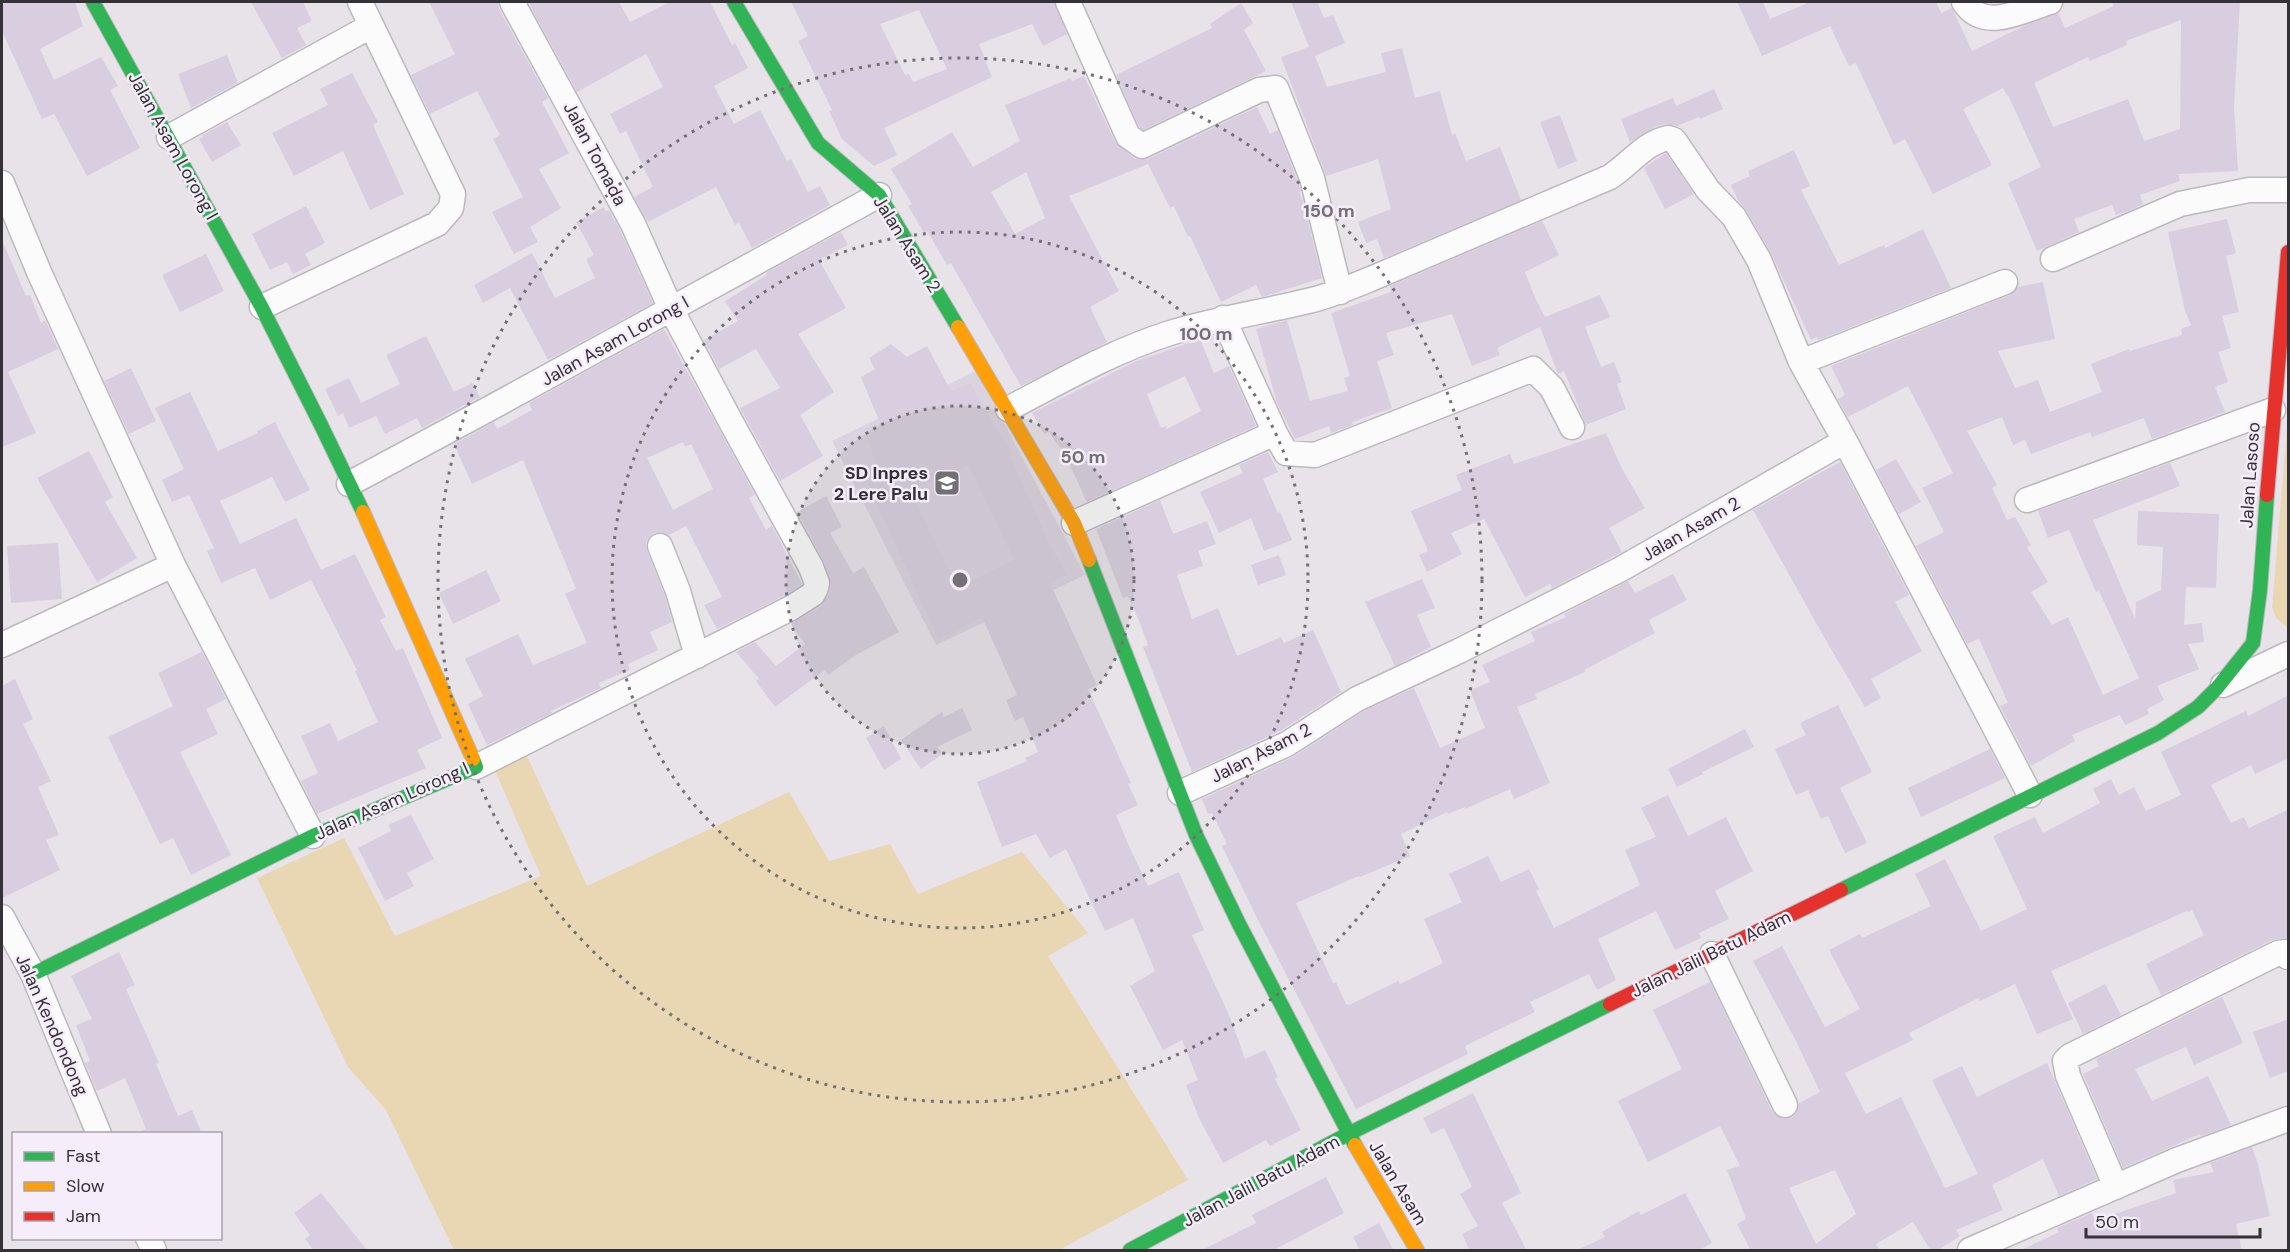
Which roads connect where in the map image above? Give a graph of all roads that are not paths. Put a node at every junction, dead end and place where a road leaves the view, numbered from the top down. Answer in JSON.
{"nodes":[{"id":1,"x":93,"y":2,"type":"edge"},
{"id":2,"x":360,"y":2,"type":"edge"},
{"id":3,"x":512,"y":2,"type":"edge"},
{"id":4,"x":734,"y":2,"type":"edge"},
{"id":5,"x":1068,"y":2,"type":"edge"},
{"id":6,"x":1964,"y":2,"type":"edge"},
{"id":7,"x":2050,"y":2,"type":"edge"},
{"id":8,"x":371,"y":26,"type":"junction"},
{"id":9,"x":169,"y":137,"type":"junction"},
{"id":10,"x":2,"y":183,"type":"edge"},
{"id":11,"x":2289,"y":190,"type":"edge"},
{"id":12,"x":879,"y":195,"type":"junction"},
{"id":13,"x":2289,"y":252,"type":"edge"},
{"id":14,"x":2053,"y":259,"type":"dead end"},
{"id":15,"x":2005,"y":282,"type":"dead end"},
{"id":16,"x":1340,"y":292,"type":"junction"},
{"id":17,"x":262,"y":307,"type":"junction"},
{"id":18,"x":671,"y":309,"type":"junction"},
{"id":19,"x":1223,"y":318,"type":"junction"},
{"id":20,"x":1801,"y":362,"type":"junction"},
{"id":21,"x":1008,"y":409,"type":"junction"},
{"id":22,"x":2273,"y":410,"type":"junction"},
{"id":23,"x":1572,"y":427,"type":"dead end"},
{"id":24,"x":1275,"y":433,"type":"junction"},
{"id":25,"x":1845,"y":441,"type":"junction"},
{"id":26,"x":350,"y":484,"type":"junction"},
{"id":27,"x":2027,"y":500,"type":"dead end"},
{"id":28,"x":1074,"y":523,"type":"junction"},
{"id":29,"x":660,"y":546,"type":"dead end"},
{"id":30,"x":173,"y":565,"type":"junction"},
{"id":31,"x":2,"y":645,"type":"edge"},
{"id":32,"x":2289,"y":654,"type":"edge"},
{"id":33,"x":697,"y":656,"type":"junction"},
{"id":34,"x":2217,"y":688,"type":"junction"},
{"id":35,"x":476,"y":767,"type":"junction"},
{"id":36,"x":1180,"y":793,"type":"junction"},
{"id":37,"x":2030,"y":795,"type":"junction"},
{"id":38,"x":313,"y":836,"type":"junction"},
{"id":39,"x":2,"y":917,"type":"edge"},
{"id":40,"x":1712,"y":954,"type":"junction"},
{"id":41,"x":2289,"y":957,"type":"edge"},
{"id":42,"x":33,"y":974,"type":"junction"},
{"id":43,"x":1785,"y":1105,"type":"dead end"},
{"id":44,"x":2289,"y":1119,"type":"edge"},
{"id":45,"x":98,"y":1132,"type":"edge"},
{"id":46,"x":1348,"y":1134,"type":"junction"},
{"id":47,"x":2116,"y":1187,"type":"junction"},
{"id":48,"x":1130,"y":1251,"type":"edge"},
{"id":49,"x":1417,"y":1251,"type":"edge"},
{"id":50,"x":1970,"y":1251,"type":"edge"}],
"edges":[{"from":1,"to":9,"type":"street","name":"Jalan Asam Lorong I"},
{"from":2,"to":8,"type":"street"},
{"from":3,"to":18,"type":"street","name":"Jalan Tomada"},
{"from":4,"to":12,"type":"street","name":"Jalan Asam 2"},
{"from":5,"to":16,"type":"street"},
{"from":6,"to":7,"type":"street"},
{"from":8,"to":9,"type":"street"},
{"from":8,"to":17,"type":"street"},
{"from":9,"to":17,"type":"street","name":"Jalan Asam Lorong I"},
{"from":10,"to":30,"type":"street"},
{"from":11,"to":14,"type":"street"},
{"from":12,"to":18,"type":"street","name":"Jalan Asam Lorong I"},
{"from":12,"to":21,"type":"street","name":"Jalan Asam 2"},
{"from":13,"to":22,"type":"street","name":"Jalan Lasoso"},
{"from":15,"to":20,"type":"street"},
{"from":16,"to":19,"type":"street"},
{"from":16,"to":20,"type":"street"},
{"from":17,"to":26,"type":"street","name":"Jalan Asam Lorong I"},
{"from":18,"to":26,"type":"street","name":"Jalan Asam Lorong I"},
{"from":18,"to":33,"type":"street","name":"Jalan Tomada"},
{"from":19,"to":21,"type":"street"},
{"from":19,"to":24,"type":"street"},
{"from":20,"to":25,"type":"street"},
{"from":21,"to":28,"type":"street","name":"Jalan Asam 2"},
{"from":22,"to":27,"type":"street"},
{"from":22,"to":34,"type":"street","name":"Jalan Lasoso"},
{"from":23,"to":24,"type":"street"},
{"from":24,"to":28,"type":"street"},
{"from":25,"to":36,"type":"street","name":"Jalan Asam 2"},
{"from":25,"to":37,"type":"street"},
{"from":26,"to":35,"type":"street","name":"Jalan Asam Lorong I"},
{"from":28,"to":36,"type":"street","name":"Jalan Asam 2"},
{"from":29,"to":33,"type":"street"},
{"from":30,"to":31,"type":"street"},
{"from":30,"to":38,"type":"street"},
{"from":32,"to":34,"type":"street","name":"Jalan Jalil Batu Adam"},
{"from":33,"to":35,"type":"street","name":"Jalan Tomada"},
{"from":34,"to":37,"type":"street","name":"Jalan Jalil Batu Adam"},
{"from":35,"to":38,"type":"street","name":"Jalan Asam Lorong I"},
{"from":36,"to":46,"type":"street","name":"Jalan Asam 2"},
{"from":37,"to":40,"type":"street","name":"Jalan Jalil Batu Adam"},
{"from":38,"to":42,"type":"street","name":"Jalan Asam Lorong I"},
{"from":39,"to":42,"type":"street","name":"Jalan Kendondong"},
{"from":40,"to":43,"type":"street"},
{"from":40,"to":46,"type":"street","name":"Jalan Jalil Batu Adam"},
{"from":41,"to":47,"type":"street"},
{"from":42,"to":45,"type":"street","name":"Jalan Kendondong"},
{"from":44,"to":47,"type":"street"},
{"from":46,"to":48,"type":"street","name":"Jalan Jalil Batu Adam"},
{"from":46,"to":49,"type":"street","name":"Jalan Asam"},
{"from":47,"to":50,"type":"street"}]}
